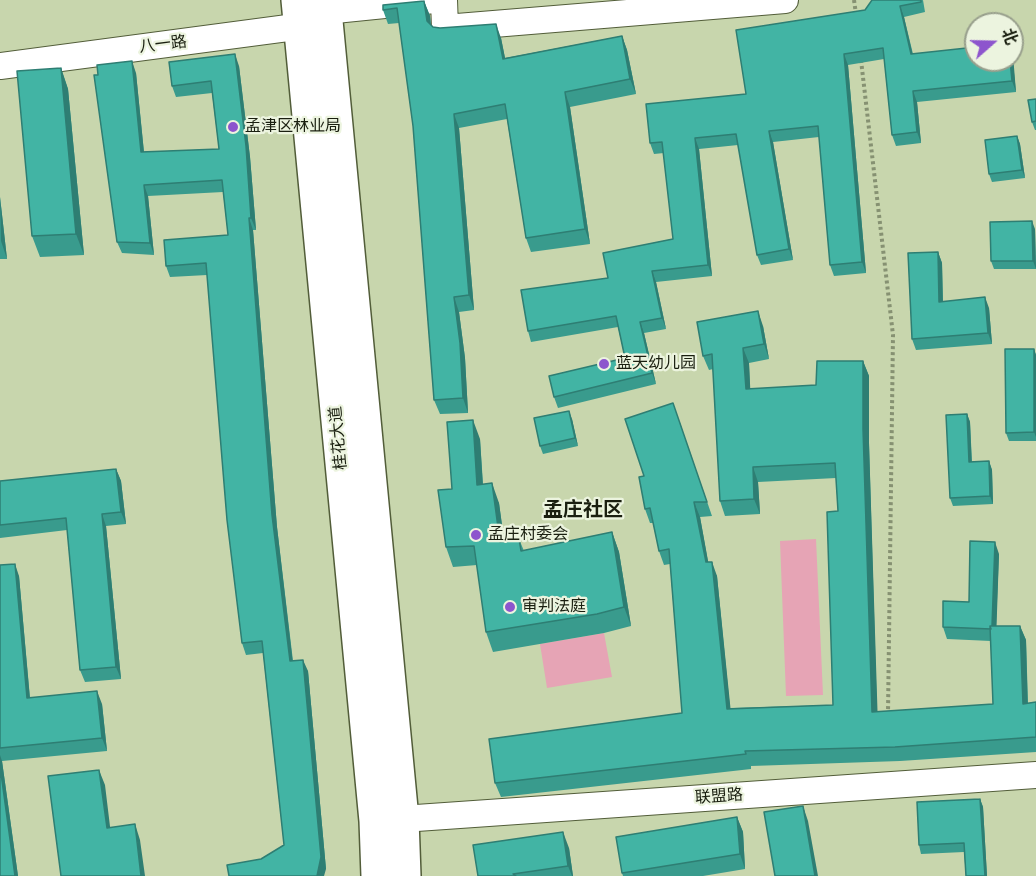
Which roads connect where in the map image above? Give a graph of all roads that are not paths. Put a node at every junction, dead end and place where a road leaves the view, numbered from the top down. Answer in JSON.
{"nodes":[{"id":1,"x":434,"y":0,"type":"edge"},
{"id":2,"x":444,"y":0,"type":"edge"},
{"id":3,"x":786,"y":0,"type":"edge"},
{"id":4,"x":315,"y":12,"type":"edge"},
{"id":5,"x":0,"y":66,"type":"edge"},
{"id":6,"x":1036,"y":775,"type":"edge"},
{"id":7,"x":402,"y":819,"type":"junction"},
{"id":8,"x":378,"y":876,"type":"edge"},
{"id":9,"x":404,"y":876,"type":"edge"}],
"edges":[{"from":1,"to":4,"type":"street","name":"八一路"},
{"from":2,"to":3,"type":"street"},
{"from":4,"to":5,"type":"street","name":"八一路"},
{"from":4,"to":7,"type":"main road","name":"桂花大道"},
{"from":4,"to":8,"type":"main road","name":"桂花大道"},
{"from":6,"to":7,"type":"street","name":"联盟路"},
{"from":7,"to":9,"type":"main road","name":"桂花大道"}]}
